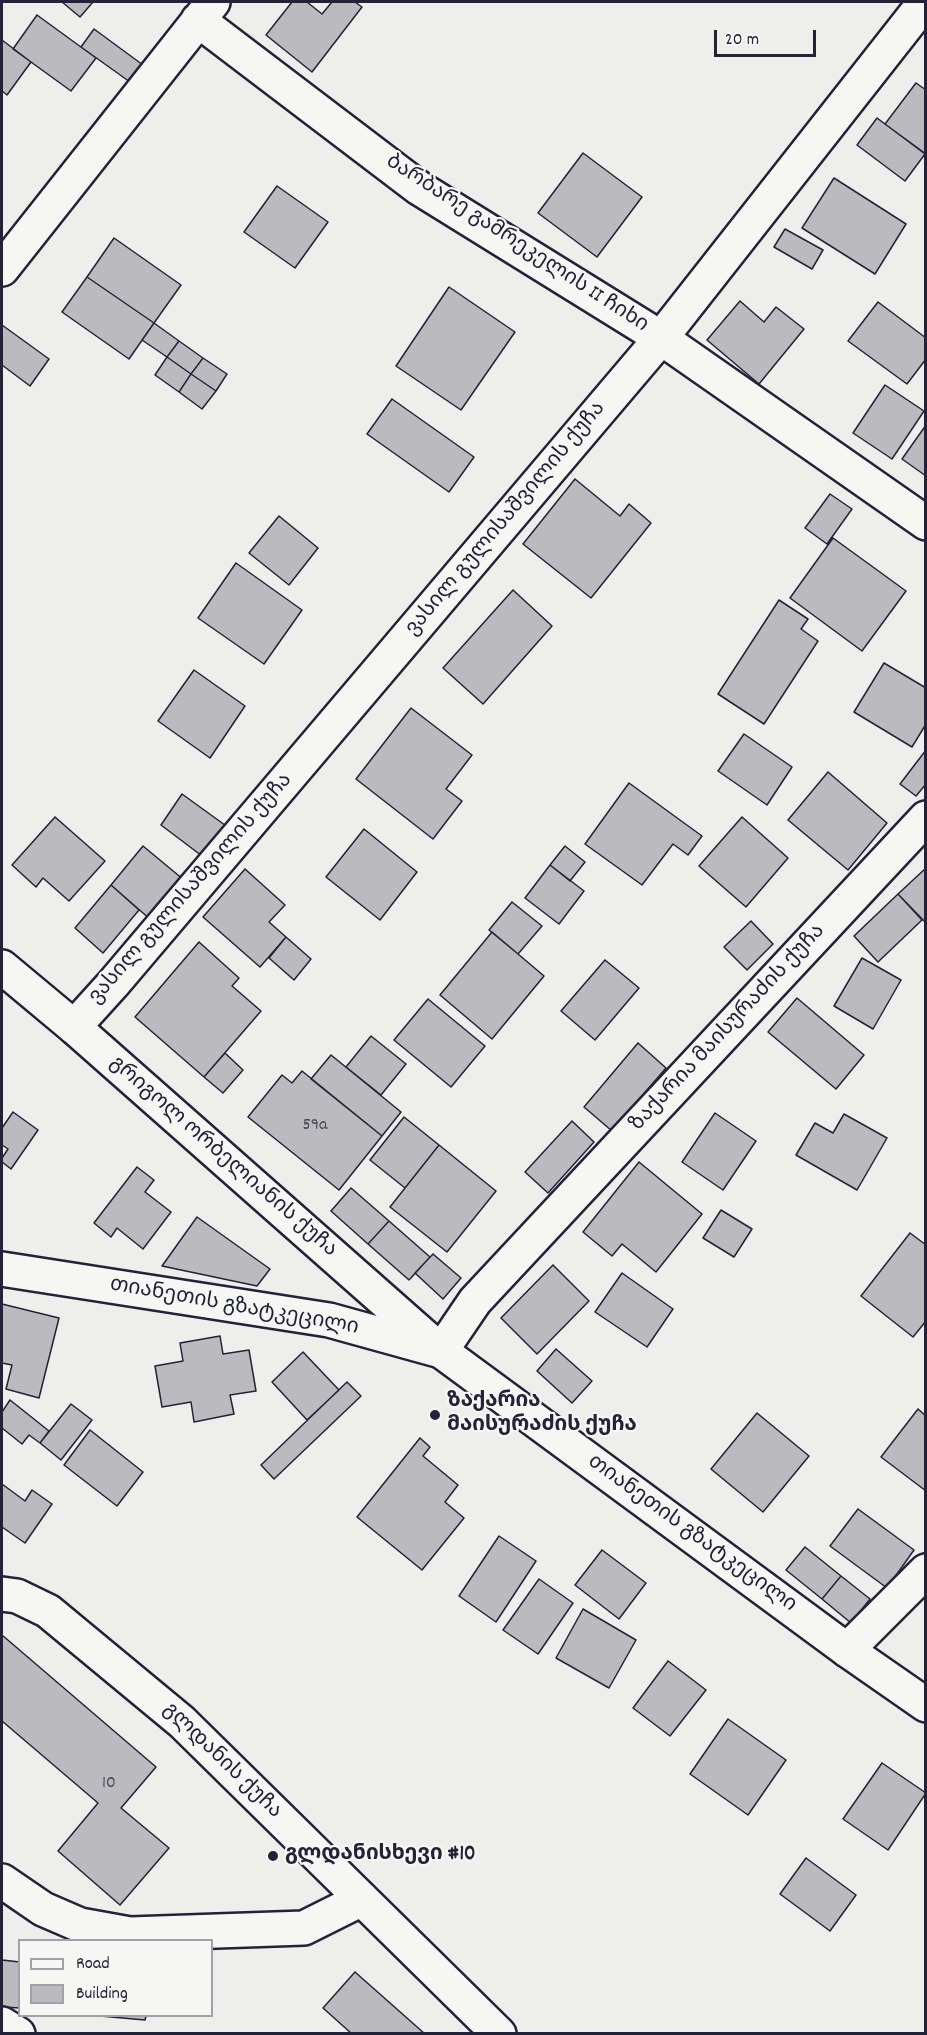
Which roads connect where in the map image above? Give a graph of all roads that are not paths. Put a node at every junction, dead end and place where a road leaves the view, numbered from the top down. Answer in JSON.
{"nodes":[{"id":1,"x":925,"y":2,"type":"edge"},
{"id":2,"x":203,"y":8,"type":"edge"},
{"id":3,"x":2,"y":269,"type":"edge"},
{"id":4,"x":661,"y":338,"type":"junction"},
{"id":5,"x":926,"y":523,"type":"edge"},
{"id":6,"x":926,"y":818,"type":"edge"},
{"id":7,"x":2,"y":968,"type":"edge"},
{"id":8,"x":74,"y":1026,"type":"junction"},
{"id":9,"x":2,"y":1269,"type":"edge"},
{"id":10,"x":441,"y":1351,"type":"junction"},
{"id":11,"x":926,"y":1571,"type":"edge"},
{"id":12,"x":2,"y":1594,"type":"edge"},
{"id":13,"x":847,"y":1650,"type":"junction"},
{"id":14,"x":926,"y":1705,"type":"edge"},
{"id":15,"x":2,"y":1881,"type":"edge"},
{"id":16,"x":362,"y":1899,"type":"junction"},
{"id":17,"x":2,"y":2024,"type":"edge"},
{"id":18,"x":18,"y":2034,"type":"edge"},
{"id":19,"x":499,"y":2034,"type":"edge"}],
"edges":[{"from":1,"to":4,"type":"street","name":"ვასილ გულისაშვილის ქუჩა"},
{"from":2,"to":3,"type":"street"},
{"from":2,"to":4,"type":"street","name":"ბარბარე გამრეკელის II ჩიხი"},
{"from":4,"to":5,"type":"street","name":"ბარბარე გამრეკელის II ჩიხი"},
{"from":4,"to":8,"type":"street","name":"ვასილ გულისაშვილის ქუჩა"},
{"from":6,"to":10,"type":"street","name":"ზაქარია მაისურაძის ქუჩა"},
{"from":7,"to":8,"type":"street","name":"გრიგოლ ორბელიანის ქუჩა"},
{"from":8,"to":10,"type":"street","name":"გრიგოლ ორბელიანის ქუჩა"},
{"from":9,"to":10,"type":"street","name":"თიანეთის გზატკეცილი"},
{"from":10,"to":13,"type":"street","name":"თიანეთის გზატკეცილი"},
{"from":11,"to":13,"type":"street"},
{"from":12,"to":16,"type":"street","name":"გლდანის ქუჩა"},
{"from":13,"to":14,"type":"street","name":"თიანეთის გზატკეცილი"},
{"from":15,"to":16,"type":"street"},
{"from":16,"to":19,"type":"street","name":"გლდანის ქუჩა"},
{"from":17,"to":18,"type":"street"}]}
